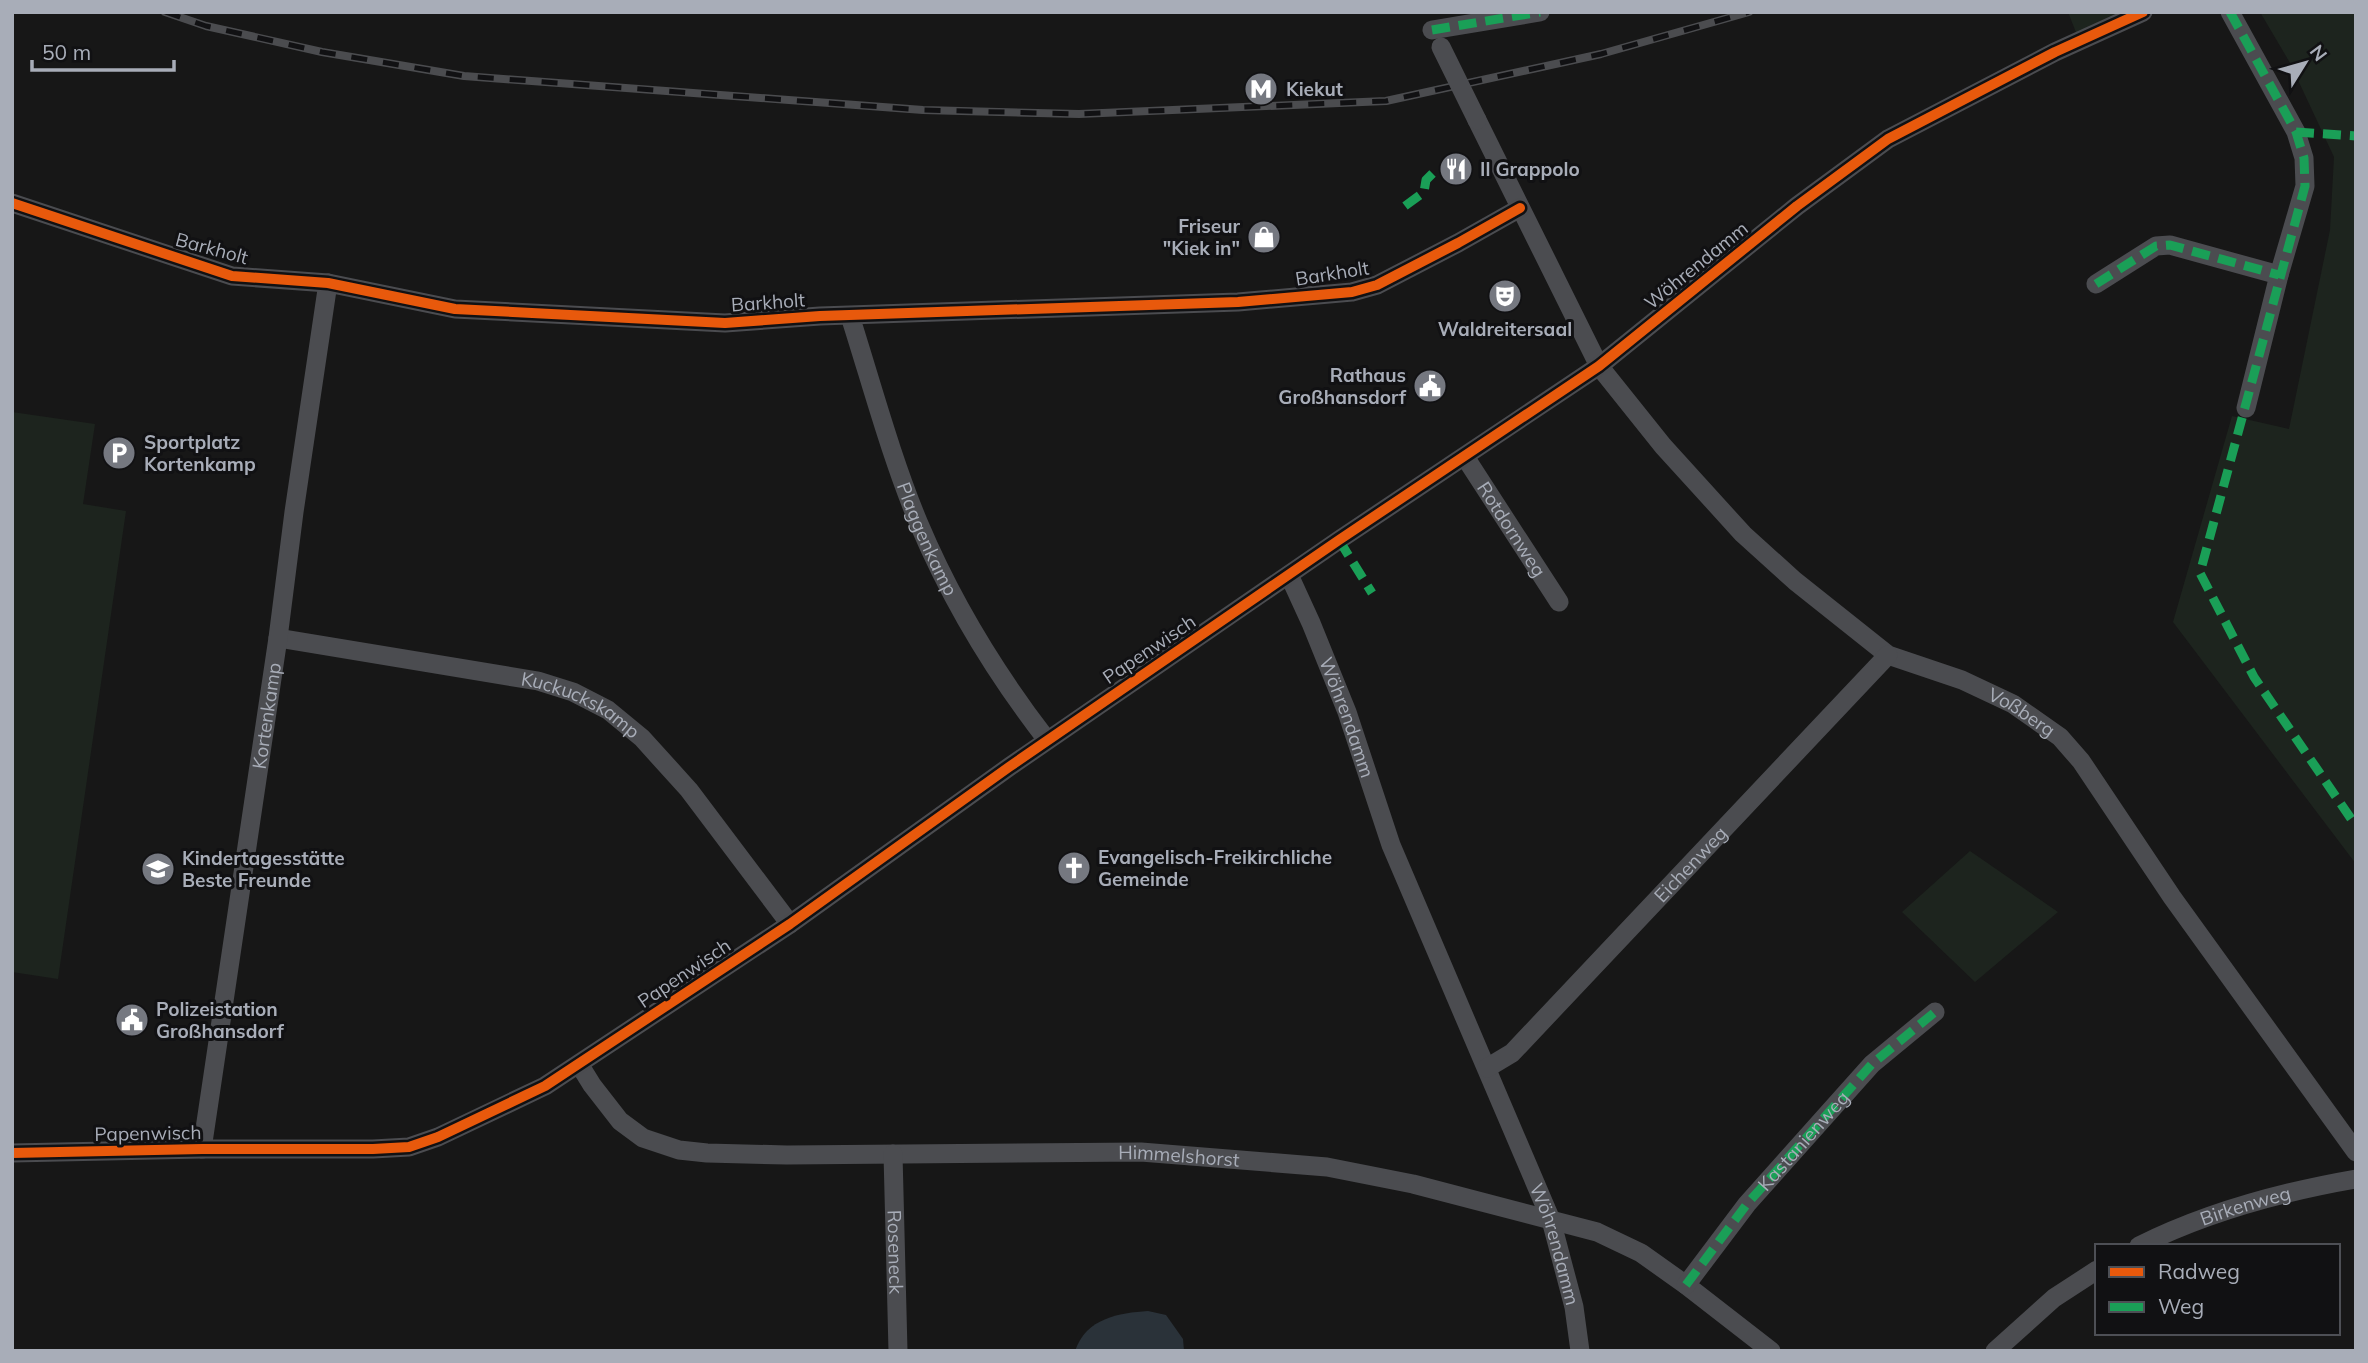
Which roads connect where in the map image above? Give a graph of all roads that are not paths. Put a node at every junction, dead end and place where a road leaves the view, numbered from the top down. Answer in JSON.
{"nodes":[{"id":1,"x":1540,"y":12,"type":"edge"},
{"id":2,"x":2143,"y":12,"type":"edge"},
{"id":3,"x":2230,"y":12,"type":"edge"},
{"id":4,"x":1432,"y":30,"type":"edge"},
{"id":5,"x":12,"y":203,"type":"edge"},
{"id":6,"x":1520,"y":208,"type":"junction"},
{"id":7,"x":2279,"y":275,"type":"junction"},
{"id":8,"x":328,"y":283,"type":"junction"},
{"id":9,"x":2096,"y":284,"type":"dead end"},
{"id":10,"x":850,"y":316,"type":"junction"},
{"id":11,"x":1599,"y":366,"type":"junction"},
{"id":12,"x":2246,"y":408,"type":"dead end"},
{"id":13,"x":1465,"y":457,"type":"junction"},
{"id":14,"x":1289,"y":575,"type":"junction"},
{"id":15,"x":1559,"y":602,"type":"dead end"},
{"id":16,"x":278,"y":638,"type":"junction"},
{"id":17,"x":1888,"y":655,"type":"junction"},
{"id":18,"x":1047,"y":740,"type":"junction"},
{"id":19,"x":790,"y":924,"type":"junction"},
{"id":20,"x":1935,"y":1012,"type":"dead end"},
{"id":21,"x":579,"y":1064,"type":"junction"},
{"id":22,"x":1487,"y":1068,"type":"junction"},
{"id":23,"x":202,"y":1149,"type":"junction"},
{"id":24,"x":2356,"y":1152,"type":"edge"},
{"id":25,"x":12,"y":1153,"type":"edge"},
{"id":26,"x":893,"y":1154,"type":"junction"},
{"id":27,"x":2356,"y":1180,"type":"edge"},
{"id":28,"x":1551,"y":1220,"type":"junction"},
{"id":29,"x":2144,"y":1244,"type":"edge"},
{"id":30,"x":2095,"y":1271,"type":"edge"},
{"id":31,"x":1686,"y":1285,"type":"junction"},
{"id":32,"x":898,"y":1351,"type":"edge"},
{"id":33,"x":1580,"y":1351,"type":"edge"},
{"id":34,"x":1771,"y":1351,"type":"edge"},
{"id":35,"x":1995,"y":1351,"type":"edge"}],
"edges":[{"from":1,"to":4,"type":"street"},
{"from":2,"to":11,"type":"street","name":"Wöhrendamm"},
{"from":3,"to":7,"type":"street"},
{"from":4,"to":6,"type":"street","name":"Voßberg","bridge":true},
{"from":5,"to":8,"type":"street","name":"Barkholt"},
{"from":6,"to":10,"type":"street","name":"Barkholt"},
{"from":6,"to":11,"type":"street","name":"Voßberg"},
{"from":7,"to":9,"type":"street"},
{"from":7,"to":12,"type":"street"},
{"from":8,"to":10,"type":"street","name":"Barkholt"},
{"from":8,"to":16,"type":"street","name":"Kortenkamp"},
{"from":10,"to":18,"type":"street","name":"Plaggenkamp"},
{"from":11,"to":13,"type":"street","name":"Wöhrendamm"},
{"from":11,"to":17,"type":"street","name":"Voßberg"},
{"from":13,"to":14,"type":"street","name":"Wöhrendamm"},
{"from":13,"to":15,"type":"street","name":"Rotdornweg"},
{"from":14,"to":18,"type":"street","name":"Papenwisch"},
{"from":14,"to":22,"type":"street","name":"Wöhrendamm"},
{"from":16,"to":19,"type":"street","name":"Kuckuckskamp"},
{"from":16,"to":23,"type":"street","name":"Kortenkamp"},
{"from":17,"to":22,"type":"street","name":"Eichenweg"},
{"from":17,"to":24,"type":"street","name":"Voßberg"},
{"from":18,"to":19,"type":"street","name":"Papenwisch"},
{"from":19,"to":21,"type":"street","name":"Papenwisch"},
{"from":20,"to":31,"type":"street","name":"Kastanienweg"},
{"from":21,"to":23,"type":"street","name":"Papenwisch"},
{"from":21,"to":26,"type":"street","name":"Himmelshorst"},
{"from":22,"to":28,"type":"street","name":"Wöhrendamm"},
{"from":23,"to":25,"type":"street","name":"Papenwisch"},
{"from":26,"to":28,"type":"street","name":"Himmelshorst"},
{"from":26,"to":32,"type":"street","name":"Roseneck"},
{"from":27,"to":29,"type":"street","name":"Birkenweg"},
{"from":28,"to":31,"type":"street","name":"Himmelshorst"},
{"from":28,"to":33,"type":"street","name":"Wöhrendamm"},
{"from":30,"to":35,"type":"street"},
{"from":31,"to":34,"type":"street","name":"Himmelshorst"}]}
